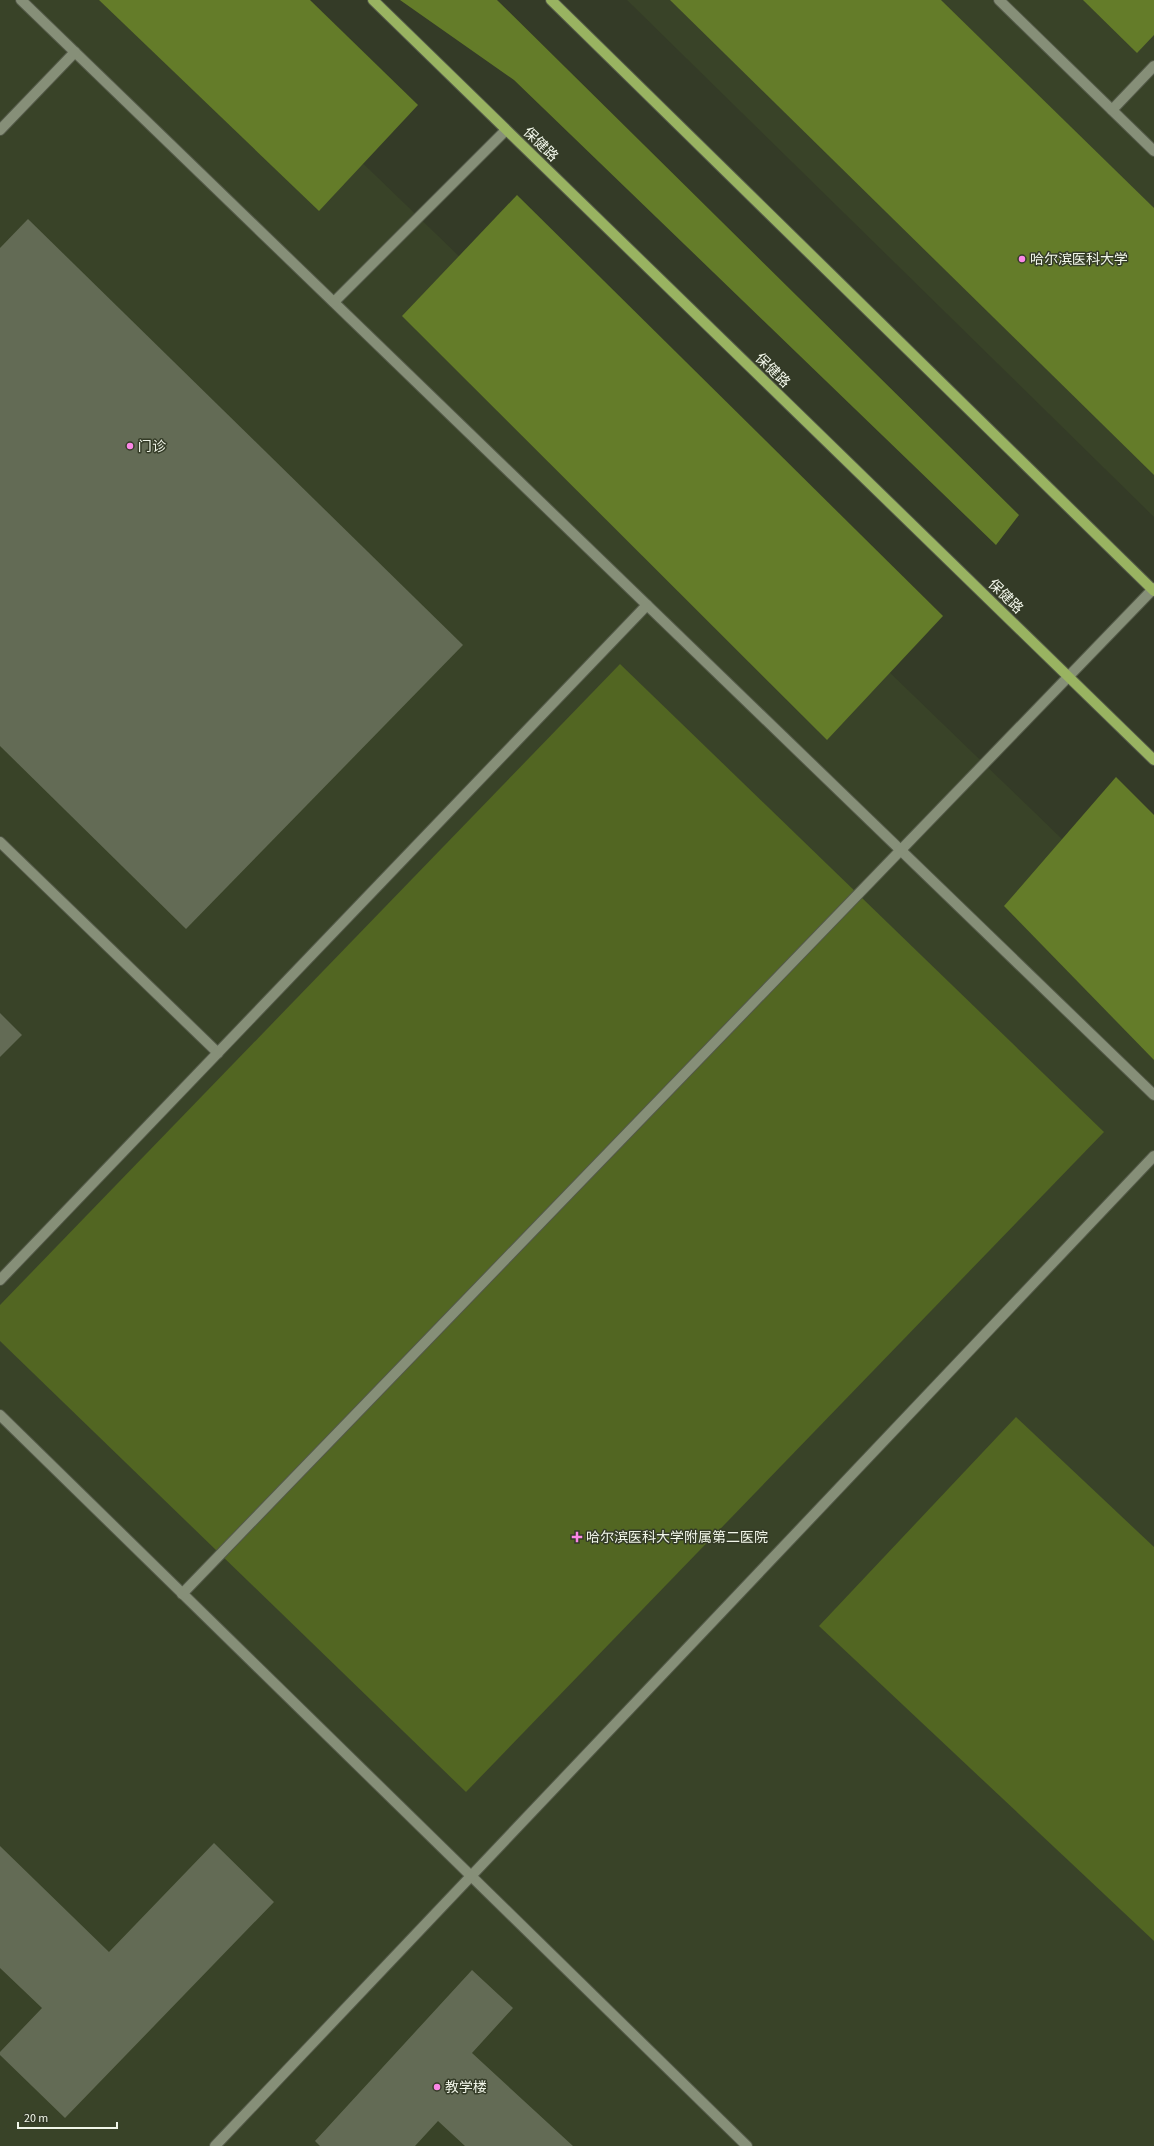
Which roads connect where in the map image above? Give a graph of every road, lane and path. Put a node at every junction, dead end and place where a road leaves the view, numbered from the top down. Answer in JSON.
{"nodes":[{"id":1,"x":21,"y":0,"type":"edge"},
{"id":2,"x":373,"y":0,"type":"edge"},
{"id":3,"x":551,"y":0,"type":"edge"},
{"id":4,"x":999,"y":0,"type":"edge"},
{"id":5,"x":75,"y":52,"type":"junction"},
{"id":6,"x":1154,"y":66,"type":"edge"},
{"id":7,"x":1112,"y":110,"type":"junction"},
{"id":8,"x":0,"y":130,"type":"edge"},
{"id":9,"x":506,"y":130,"type":"junction"},
{"id":10,"x":1154,"y":151,"type":"edge"},
{"id":11,"x":334,"y":302,"type":"junction"},
{"id":12,"x":1154,"y":590,"type":"edge"},
{"id":13,"x":648,"y":605,"type":"junction"},
{"id":14,"x":1068,"y":676,"type":"junction"},
{"id":15,"x":1154,"y":760,"type":"edge"},
{"id":16,"x":0,"y":842,"type":"edge"},
{"id":17,"x":900,"y":850,"type":"junction"},
{"id":18,"x":218,"y":1053,"type":"junction"},
{"id":19,"x":1154,"y":1094,"type":"edge"},
{"id":20,"x":1154,"y":1156,"type":"edge"},
{"id":21,"x":0,"y":1280,"type":"edge"},
{"id":22,"x":0,"y":1415,"type":"edge"},
{"id":23,"x":182,"y":1594,"type":"junction"},
{"id":24,"x":471,"y":1876,"type":"junction"},
{"id":25,"x":215,"y":2146,"type":"edge"},
{"id":26,"x":747,"y":2146,"type":"edge"}],
"edges":[{"from":1,"to":5,"type":"street"},
{"from":2,"to":9,"type":"main road","name":"保健路"},
{"from":3,"to":12,"type":"main road"},
{"from":4,"to":7,"type":"street"},
{"from":5,"to":8,"type":"street"},
{"from":5,"to":11,"type":"street"},
{"from":6,"to":7,"type":"street"},
{"from":7,"to":10,"type":"street"},
{"from":9,"to":11,"type":"street"},
{"from":9,"to":14,"type":"main road","name":"保健路"},
{"from":11,"to":13,"type":"street"},
{"from":12,"to":14,"type":"street"},
{"from":13,"to":17,"type":"street"},
{"from":13,"to":18,"type":"street"},
{"from":14,"to":15,"type":"main road","name":"保健路"},
{"from":14,"to":17,"type":"street"},
{"from":16,"to":18,"type":"street"},
{"from":17,"to":19,"type":"street"},
{"from":17,"to":23,"type":"street"},
{"from":18,"to":21,"type":"street"},
{"from":20,"to":24,"type":"street"},
{"from":22,"to":23,"type":"street"},
{"from":23,"to":24,"type":"street"},
{"from":24,"to":25,"type":"street"},
{"from":24,"to":26,"type":"street"}]}
